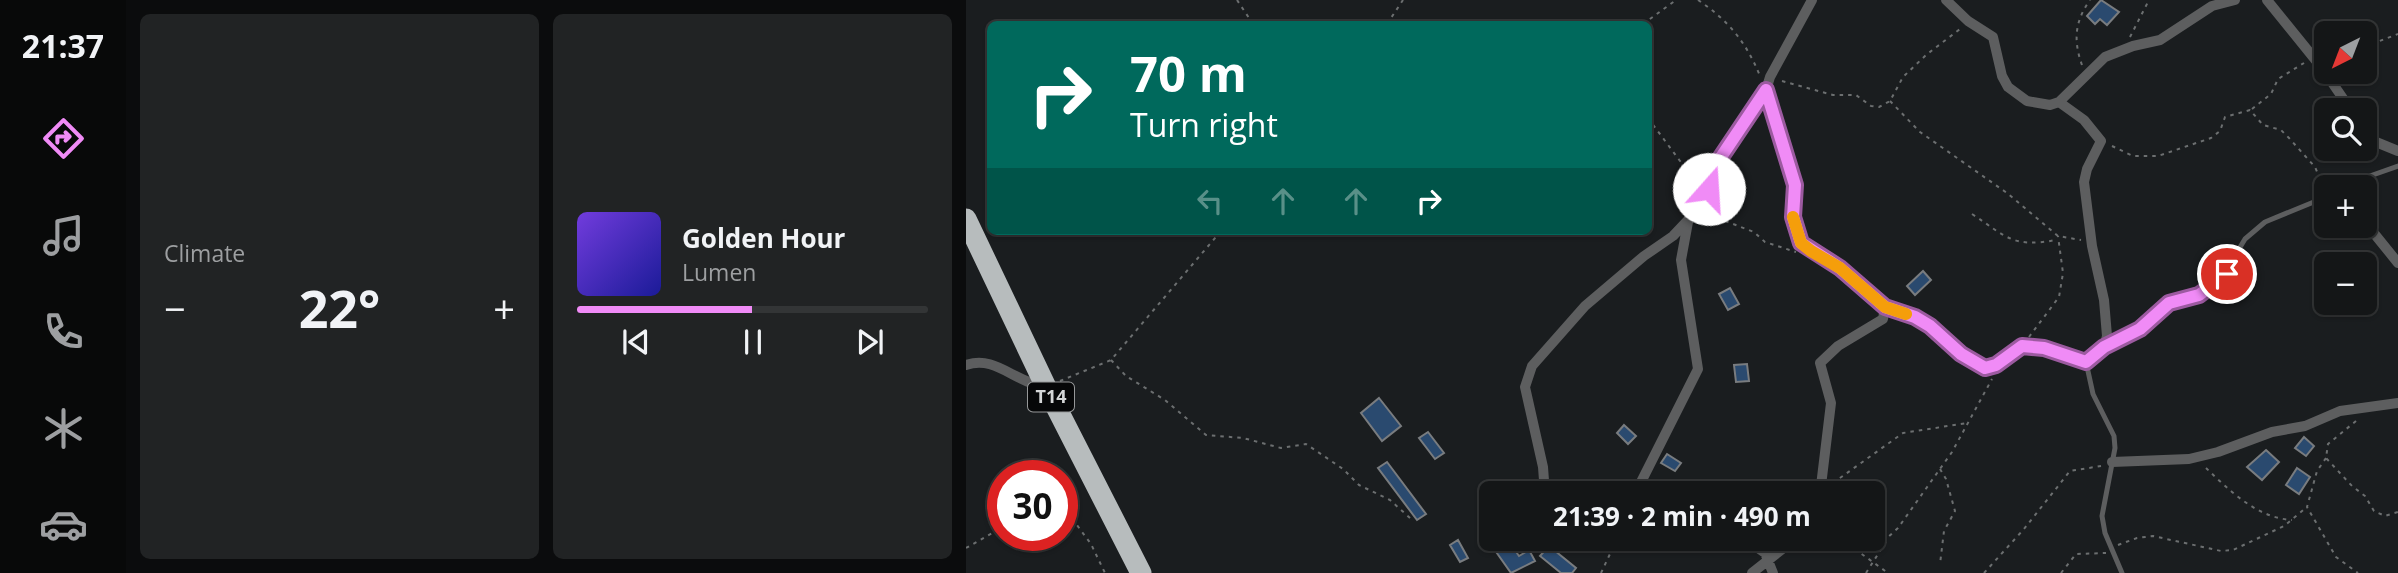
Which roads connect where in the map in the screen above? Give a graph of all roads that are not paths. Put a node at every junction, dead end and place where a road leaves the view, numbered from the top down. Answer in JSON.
{"nodes":[{"id":1,"x":1812,"y":0,"type":"edge"},
{"id":2,"x":1946,"y":0,"type":"edge"},
{"id":3,"x":2235,"y":0,"type":"edge"},
{"id":4,"x":2267,"y":0,"type":"edge"},
{"id":5,"x":1767,"y":85,"type":"junction"},
{"id":6,"x":2342,"y":98,"type":"edge"},
{"id":7,"x":2059,"y":102,"type":"junction"},
{"id":8,"x":2377,"y":142,"type":"edge"},
{"id":9,"x":2398,"y":151,"type":"edge"},
{"id":10,"x":2398,"y":166,"type":"edge"},
{"id":11,"x":2373,"y":175,"type":"edge"},
{"id":12,"x":2314,"y":202,"type":"edge"},
{"id":13,"x":966,"y":219,"type":"edge"},
{"id":14,"x":1688,"y":222,"type":"junction"},
{"id":15,"x":2377,"y":237,"type":"edge"},
{"id":16,"x":2398,"y":263,"type":"edge"},
{"id":17,"x":1885,"y":307,"type":"junction"},
{"id":18,"x":2104,"y":347,"type":"junction"},
{"id":19,"x":2086,"y":362,"type":"junction"},
{"id":20,"x":966,"y":365,"type":"edge"},
{"id":21,"x":1046,"y":387,"type":"junction"},
{"id":22,"x":2398,"y":403,"type":"edge"},
{"id":23,"x":2112,"y":462,"type":"junction"},
{"id":24,"x":1544,"y":481,"type":"edge"},
{"id":25,"x":1642,"y":481,"type":"edge"},
{"id":26,"x":1822,"y":481,"type":"edge"},
{"id":27,"x":1762,"y":551,"type":"edge"},
{"id":28,"x":1785,"y":551,"type":"edge"},
{"id":29,"x":1771,"y":567,"type":"edge"},
{"id":30,"x":1141,"y":573,"type":"edge"},
{"id":31,"x":1752,"y":573,"type":"edge"},
{"id":32,"x":2122,"y":573,"type":"edge"}],
"edges":[{"from":1,"to":5,"type":"street"},
{"from":2,"to":7,"type":"street"},
{"from":3,"to":7,"type":"street"},
{"from":4,"to":6,"type":"street"},
{"from":5,"to":14,"type":"street"},
{"from":5,"to":17,"type":"street"},
{"from":7,"to":18,"type":"street"},
{"from":8,"to":9,"type":"street"},
{"from":10,"to":11,"type":"lane"},
{"from":12,"to":18,"type":"lane"},
{"from":13,"to":21,"type":"highway","number":"T14"},
{"from":14,"to":24,"type":"street"},
{"from":14,"to":25,"type":"street"},
{"from":15,"to":16,"type":"street"},
{"from":17,"to":19,"type":"street"},
{"from":17,"to":26,"type":"street"},
{"from":18,"to":19,"type":"lane"},
{"from":19,"to":23,"type":"lane"},
{"from":20,"to":21,"type":"street"},
{"from":21,"to":30,"type":"highway","number":"T14"},
{"from":22,"to":23,"type":"street"},
{"from":23,"to":32,"type":"lane"},
{"from":27,"to":29,"type":"street"},
{"from":28,"to":29,"type":"street"},
{"from":29,"to":31,"type":"street"}]}
